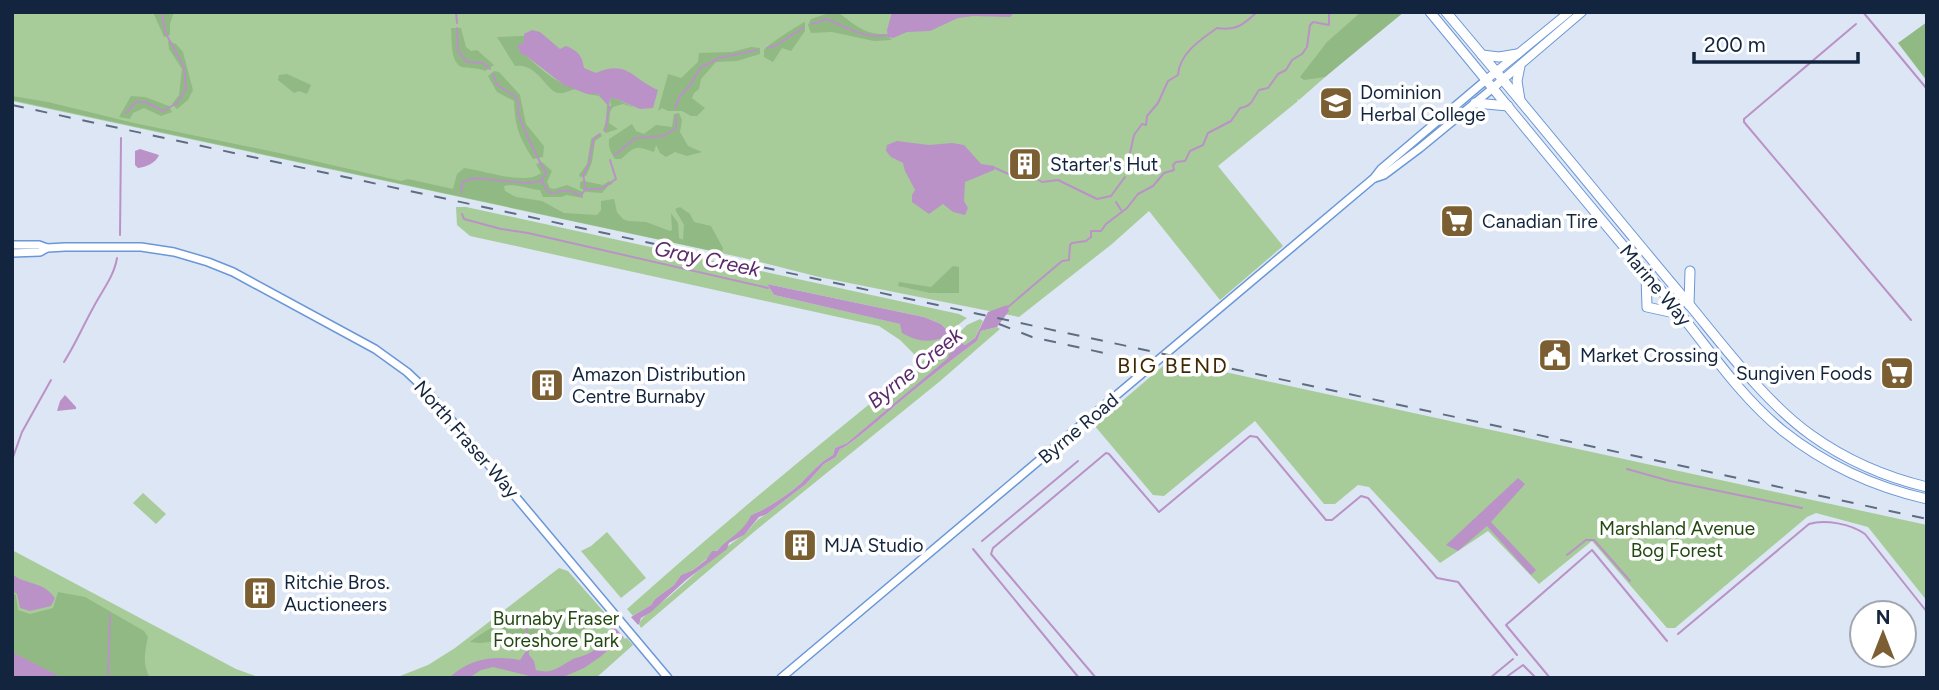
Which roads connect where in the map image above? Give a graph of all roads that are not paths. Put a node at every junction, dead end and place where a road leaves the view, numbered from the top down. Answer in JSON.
{"nodes":[{"id":1,"x":1430,"y":12,"type":"edge"},
{"id":2,"x":1446,"y":12,"type":"edge"},
{"id":3,"x":1569,"y":12,"type":"edge"},
{"id":4,"x":1582,"y":12,"type":"edge"},
{"id":5,"x":1482,"y":54,"type":"junction"},
{"id":6,"x":1517,"y":54,"type":"junction"},
{"id":7,"x":1520,"y":66,"type":"junction"},
{"id":8,"x":1496,"y":71,"type":"junction"},
{"id":9,"x":1486,"y":79,"type":"junction"},
{"id":10,"x":1503,"y":80,"type":"junction"},
{"id":11,"x":1493,"y":88,"type":"junction"},
{"id":12,"x":1520,"y":102,"type":"junction"},
{"id":13,"x":1475,"y":103,"type":"junction"},
{"id":14,"x":1508,"y":106,"type":"junction"},
{"id":15,"x":1374,"y":178,"type":"junction"},
{"id":16,"x":12,"y":245,"type":"edge"},
{"id":17,"x":47,"y":248,"type":"junction"},
{"id":18,"x":12,"y":253,"type":"edge"},
{"id":19,"x":1690,"y":271,"type":"dead end"},
{"id":20,"x":1646,"y":275,"type":"junction"},
{"id":21,"x":1689,"y":305,"type":"junction"},
{"id":22,"x":1679,"y":314,"type":"junction"},
{"id":23,"x":1927,"y":488,"type":"edge"},
{"id":24,"x":1927,"y":499,"type":"edge"},
{"id":25,"x":668,"y":678,"type":"edge"},
{"id":26,"x":781,"y":678,"type":"edge"}],
"edges":[{"from":1,"to":9,"type":"main road","name":"Marine Way"},
{"from":2,"to":5,"type":"main road","name":"Marine Way"},
{"from":3,"to":6,"type":"main road","name":"Byrne Road"},
{"from":4,"to":7,"type":"main road","name":"Byrne Road"},
{"from":5,"to":6,"type":"main road"},
{"from":5,"to":8,"type":"main road","name":"Marine Way"},
{"from":6,"to":8,"type":"main road","name":"Byrne Road"},
{"from":7,"to":10,"type":"main road","name":"Byrne Road"},
{"from":7,"to":12,"type":"main road"},
{"from":8,"to":9,"type":"main road","name":"Byrne Road"},
{"from":8,"to":10,"type":"main road","name":"Marine Way"},
{"from":9,"to":11,"type":"main road","name":"Marine Way"},
{"from":9,"to":15,"type":"street","name":"Byrne Road"},
{"from":10,"to":11,"type":"main road","name":"Byrne Road"},
{"from":10,"to":12,"type":"main road","name":"Marine Way"},
{"from":11,"to":13,"type":"street","name":"Byrne Road"},
{"from":11,"to":14,"type":"main road","name":"Marine Way"},
{"from":12,"to":21,"type":"main road","name":"Marine Way"},
{"from":13,"to":14,"type":"main road"},
{"from":13,"to":15,"type":"street","name":"Byrne Road"},
{"from":14,"to":20,"type":"main road","name":"Marine Way"},
{"from":15,"to":26,"type":"street","name":"Byrne Road"},
{"from":16,"to":17,"type":"street","name":"North Fraser Way"},
{"from":17,"to":18,"type":"street","name":"North Fraser Way"},
{"from":17,"to":25,"type":"street","name":"North Fraser Way"},
{"from":19,"to":21,"type":"main road"},
{"from":20,"to":22,"type":"main road","name":"Marine Way"},
{"from":20,"to":22,"type":"main road"},
{"from":21,"to":23,"type":"main road","name":"Marine Way"},
{"from":22,"to":24,"type":"main road","name":"Marine Way"}]}
